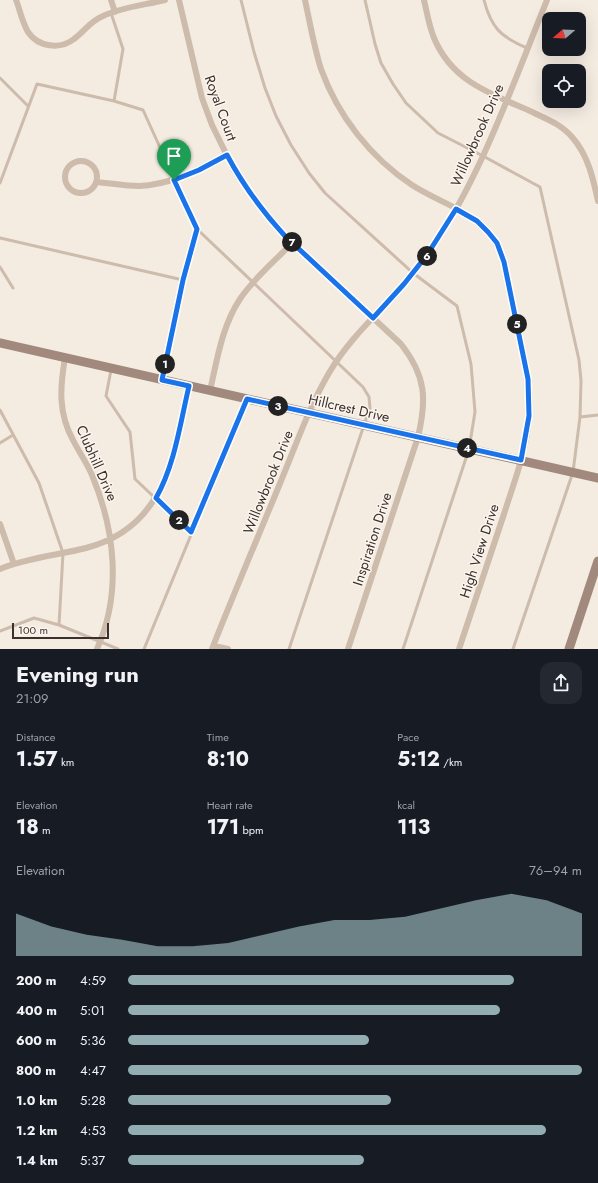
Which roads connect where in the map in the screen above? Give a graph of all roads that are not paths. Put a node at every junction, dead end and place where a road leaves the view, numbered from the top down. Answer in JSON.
{"nodes":[{"id":1,"x":16,"y":0,"type":"edge"},
{"id":2,"x":112,"y":0,"type":"edge"},
{"id":3,"x":165,"y":0,"type":"edge"},
{"id":4,"x":179,"y":0,"type":"edge"},
{"id":5,"x":241,"y":0,"type":"edge"},
{"id":6,"x":305,"y":0,"type":"edge"},
{"id":7,"x":364,"y":0,"type":"edge"},
{"id":8,"x":424,"y":0,"type":"edge"},
{"id":9,"x":484,"y":0,"type":"edge"},
{"id":10,"x":547,"y":0,"type":"edge"},
{"id":11,"x":113,"y":12,"type":"junction"},
{"id":12,"x":528,"y":48,"type":"junction"},
{"id":13,"x":0,"y":78,"type":"edge"},
{"id":14,"x":114,"y":101,"type":"junction"},
{"id":15,"x":506,"y":101,"type":"junction"},
{"id":16,"x":28,"y":106,"type":"junction"},
{"id":17,"x":227,"y":155,"type":"junction"},
{"id":18,"x":483,"y":156,"type":"junction"},
{"id":19,"x":174,"y":180,"type":"junction"},
{"id":20,"x":96,"y":182,"type":"junction"},
{"id":21,"x":0,"y":183,"type":"edge"},
{"id":22,"x":598,"y":201,"type":"edge"},
{"id":23,"x":456,"y":209,"type":"junction"},
{"id":24,"x":197,"y":229,"type":"junction"},
{"id":25,"x":0,"y":238,"type":"edge"},
{"id":26,"x":292,"y":243,"type":"junction"},
{"id":27,"x":0,"y":267,"type":"edge"},
{"id":28,"x":413,"y":273,"type":"junction"},
{"id":29,"x":183,"y":280,"type":"junction"},
{"id":30,"x":254,"y":282,"type":"junction"},
{"id":31,"x":13,"y":288,"type":"dead end"},
{"id":32,"x":373,"y":318,"type":"junction"},
{"id":33,"x":0,"y":343,"type":"edge"},
{"id":34,"x":65,"y":358,"type":"junction"},
{"id":35,"x":337,"y":360,"type":"junction"},
{"id":36,"x":111,"y":368,"type":"junction"},
{"id":37,"x":162,"y":380,"type":"junction"},
{"id":38,"x":189,"y":386,"type":"junction"},
{"id":39,"x":210,"y":391,"type":"junction"},
{"id":40,"x":247,"y":399,"type":"junction"},
{"id":41,"x":0,"y":410,"type":"edge"},
{"id":42,"x":309,"y":413,"type":"junction"},
{"id":43,"x":598,"y":415,"type":"edge"},
{"id":44,"x":580,"y":417,"type":"junction"},
{"id":45,"x":364,"y":425,"type":"junction"},
{"id":46,"x":13,"y":435,"type":"junction"},
{"id":47,"x":418,"y":437,"type":"junction"},
{"id":48,"x":0,"y":443,"type":"edge"},
{"id":49,"x":469,"y":449,"type":"junction"},
{"id":50,"x":521,"y":460,"type":"junction"},
{"id":51,"x":573,"y":472,"type":"junction"},
{"id":52,"x":598,"y":478,"type":"edge"},
{"id":53,"x":156,"y":498,"type":"junction"},
{"id":54,"x":0,"y":524,"type":"edge"},
{"id":55,"x":191,"y":532,"type":"junction"},
{"id":56,"x":110,"y":539,"type":"junction"},
{"id":57,"x":63,"y":553,"type":"junction"},
{"id":58,"x":598,"y":561,"type":"edge"},
{"id":59,"x":14,"y":564,"type":"junction"},
{"id":60,"x":0,"y":569,"type":"edge"},
{"id":61,"x":59,"y":625,"type":"junction"},
{"id":62,"x":0,"y":631,"type":"edge"},
{"id":63,"x":100,"y":641,"type":"junction"},
{"id":64,"x":213,"y":647,"type":"edge"},
{"id":65,"x":97,"y":649,"type":"edge"},
{"id":66,"x":118,"y":649,"type":"edge"},
{"id":67,"x":144,"y":649,"type":"edge"},
{"id":68,"x":228,"y":649,"type":"edge"},
{"id":69,"x":289,"y":649,"type":"edge"},
{"id":70,"x":348,"y":649,"type":"edge"},
{"id":71,"x":403,"y":649,"type":"edge"},
{"id":72,"x":459,"y":649,"type":"edge"},
{"id":73,"x":513,"y":649,"type":"edge"},
{"id":74,"x":569,"y":649,"type":"edge"}],
"edges":[{"from":1,"to":11,"type":"street"},
{"from":2,"to":11,"type":"street"},
{"from":3,"to":11,"type":"street"},
{"from":4,"to":17,"type":"street","name":"Royal Court"},
{"from":5,"to":28,"type":"lane"},
{"from":6,"to":23,"type":"street","name":"High View Drive"},
{"from":7,"to":18,"type":"lane"},
{"from":8,"to":15,"type":"street"},
{"from":9,"to":12,"type":"lane"},
{"from":10,"to":12,"type":"street","name":"Willowbrook Drive"},
{"from":11,"to":14,"type":"lane"},
{"from":12,"to":15,"type":"street","name":"Willowbrook Drive"},
{"from":13,"to":16,"type":"lane"},
{"from":14,"to":16,"type":"lane"},
{"from":14,"to":19,"type":"lane"},
{"from":15,"to":18,"type":"street","name":"Willowbrook Drive"},
{"from":15,"to":22,"type":"street"},
{"from":16,"to":21,"type":"lane"},
{"from":17,"to":19,"type":"street"},
{"from":17,"to":26,"type":"street","name":"Royal Court"},
{"from":18,"to":23,"type":"street","name":"Willowbrook Drive"},
{"from":18,"to":44,"type":"lane"},
{"from":19,"to":20,"type":"street"},
{"from":19,"to":24,"type":"lane"},
{"from":20,"to":20,"type":"street"},
{"from":23,"to":28,"type":"street","name":"Willowbrook Drive"},
{"from":23,"to":50,"type":"street","name":"High View Drive"},
{"from":24,"to":29,"type":"lane"},
{"from":24,"to":30,"type":"lane"},
{"from":25,"to":29,"type":"lane"},
{"from":26,"to":30,"type":"street"},
{"from":26,"to":32,"type":"street","name":"Royal Court"},
{"from":27,"to":31,"type":"lane"},
{"from":28,"to":32,"type":"street","name":"Willowbrook Drive"},
{"from":28,"to":49,"type":"lane"},
{"from":29,"to":37,"type":"lane"},
{"from":30,"to":35,"type":"lane"},
{"from":30,"to":39,"type":"street"},
{"from":32,"to":35,"type":"street","name":"Willowbrook Drive"},
{"from":32,"to":47,"type":"street","name":"Royal Court"},
{"from":33,"to":34,"type":"street","name":"Hillcrest Drive"},
{"from":34,"to":36,"type":"street","name":"Hillcrest Drive"},
{"from":34,"to":56,"type":"street","name":"Clubhill Drive"},
{"from":35,"to":42,"type":"street","name":"Willowbrook Drive"},
{"from":35,"to":45,"type":"lane"},
{"from":36,"to":37,"type":"street","name":"Hillcrest Drive"},
{"from":36,"to":53,"type":"lane"},
{"from":37,"to":38,"type":"street","name":"Hillcrest Drive"},
{"from":38,"to":39,"type":"street","name":"Hillcrest Drive"},
{"from":38,"to":53,"type":"street"},
{"from":39,"to":40,"type":"street","name":"Hillcrest Drive"},
{"from":40,"to":42,"type":"street","name":"Hillcrest Drive"},
{"from":40,"to":55,"type":"lane"},
{"from":41,"to":46,"type":"lane"},
{"from":42,"to":45,"type":"street","name":"Hillcrest Drive"},
{"from":42,"to":64,"type":"street","name":"Willowbrook Drive"},
{"from":43,"to":44,"type":"lane"},
{"from":44,"to":51,"type":"lane"},
{"from":45,"to":47,"type":"street","name":"Hillcrest Drive"},
{"from":45,"to":69,"type":"lane"},
{"from":46,"to":48,"type":"lane"},
{"from":46,"to":57,"type":"lane"},
{"from":47,"to":49,"type":"street","name":"Hillcrest Drive"},
{"from":47,"to":70,"type":"street","name":"Inspiration Drive"},
{"from":49,"to":50,"type":"street","name":"Hillcrest Drive"},
{"from":49,"to":71,"type":"lane"},
{"from":50,"to":51,"type":"street","name":"Hillcrest Drive"},
{"from":50,"to":72,"type":"street","name":"High View Drive"},
{"from":51,"to":52,"type":"street","name":"Hillcrest Drive"},
{"from":51,"to":73,"type":"lane"},
{"from":53,"to":55,"type":"lane"},
{"from":53,"to":56,"type":"street"},
{"from":54,"to":59,"type":"street"},
{"from":55,"to":67,"type":"lane"},
{"from":56,"to":57,"type":"street"},
{"from":56,"to":63,"type":"street","name":"Clubhill Drive"},
{"from":57,"to":59,"type":"street"},
{"from":57,"to":61,"type":"lane"},
{"from":58,"to":74,"type":"street"},
{"from":59,"to":60,"type":"street"},
{"from":61,"to":62,"type":"lane"},
{"from":61,"to":63,"type":"lane"},
{"from":63,"to":65,"type":"street","name":"Clubhill Drive"},
{"from":63,"to":66,"type":"lane"},
{"from":64,"to":68,"type":"street"}]}
